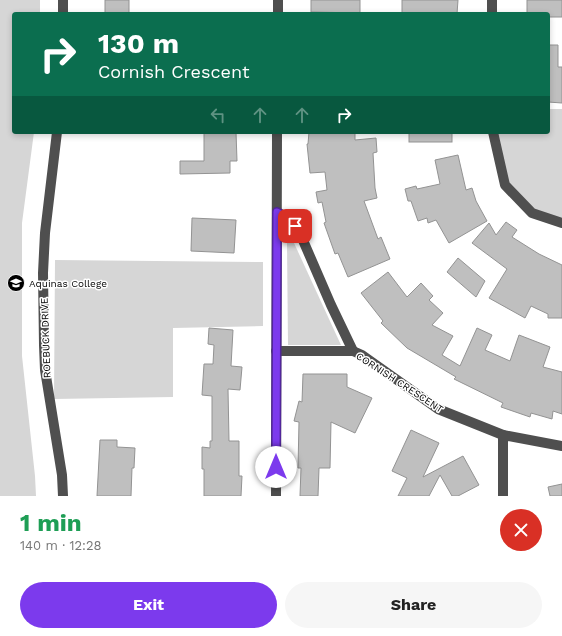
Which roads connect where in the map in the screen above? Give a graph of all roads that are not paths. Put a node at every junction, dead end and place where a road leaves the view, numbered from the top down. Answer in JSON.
{"nodes":[{"id":1,"x":63,"y":0,"type":"edge"},
{"id":2,"x":278,"y":0,"type":"edge"},
{"id":3,"x":492,"y":0,"type":"edge"},
{"id":4,"x":63,"y":12,"type":"edge"},
{"id":5,"x":278,"y":12,"type":"edge"},
{"id":6,"x":492,"y":12,"type":"edge"},
{"id":7,"x":57,"y":134,"type":"edge"},
{"id":8,"x":277,"y":134,"type":"edge"},
{"id":9,"x":493,"y":134,"type":"edge"},
{"id":10,"x":277,"y":212,"type":"junction"},
{"id":11,"x":562,"y":223,"type":"edge"},
{"id":12,"x":276,"y":351,"type":"junction"},
{"id":13,"x":353,"y":351,"type":"junction"},
{"id":14,"x":503,"y":436,"type":"junction"},
{"id":15,"x":562,"y":446,"type":"edge"},
{"id":16,"x":64,"y":496,"type":"edge"},
{"id":17,"x":276,"y":496,"type":"edge"},
{"id":18,"x":503,"y":496,"type":"edge"}],
"edges":[{"from":1,"to":4,"type":"street"},
{"from":2,"to":5,"type":"street"},
{"from":3,"to":6,"type":"street"},
{"from":7,"to":16,"type":"street","name":"ROEBUCK DRIVE"},
{"from":8,"to":10,"type":"street"},
{"from":9,"to":11,"type":"street"},
{"from":10,"to":12,"type":"street"},
{"from":10,"to":13,"type":"street","name":"CORNISH CRESCENT"},
{"from":12,"to":13,"type":"street","name":"CORNISH CRESCENT"},
{"from":12,"to":17,"type":"street"},
{"from":13,"to":14,"type":"street","name":"CORNISH CRESCENT"},
{"from":14,"to":15,"type":"street","name":"CORNISH CRESCENT"},
{"from":14,"to":18,"type":"street"}]}
